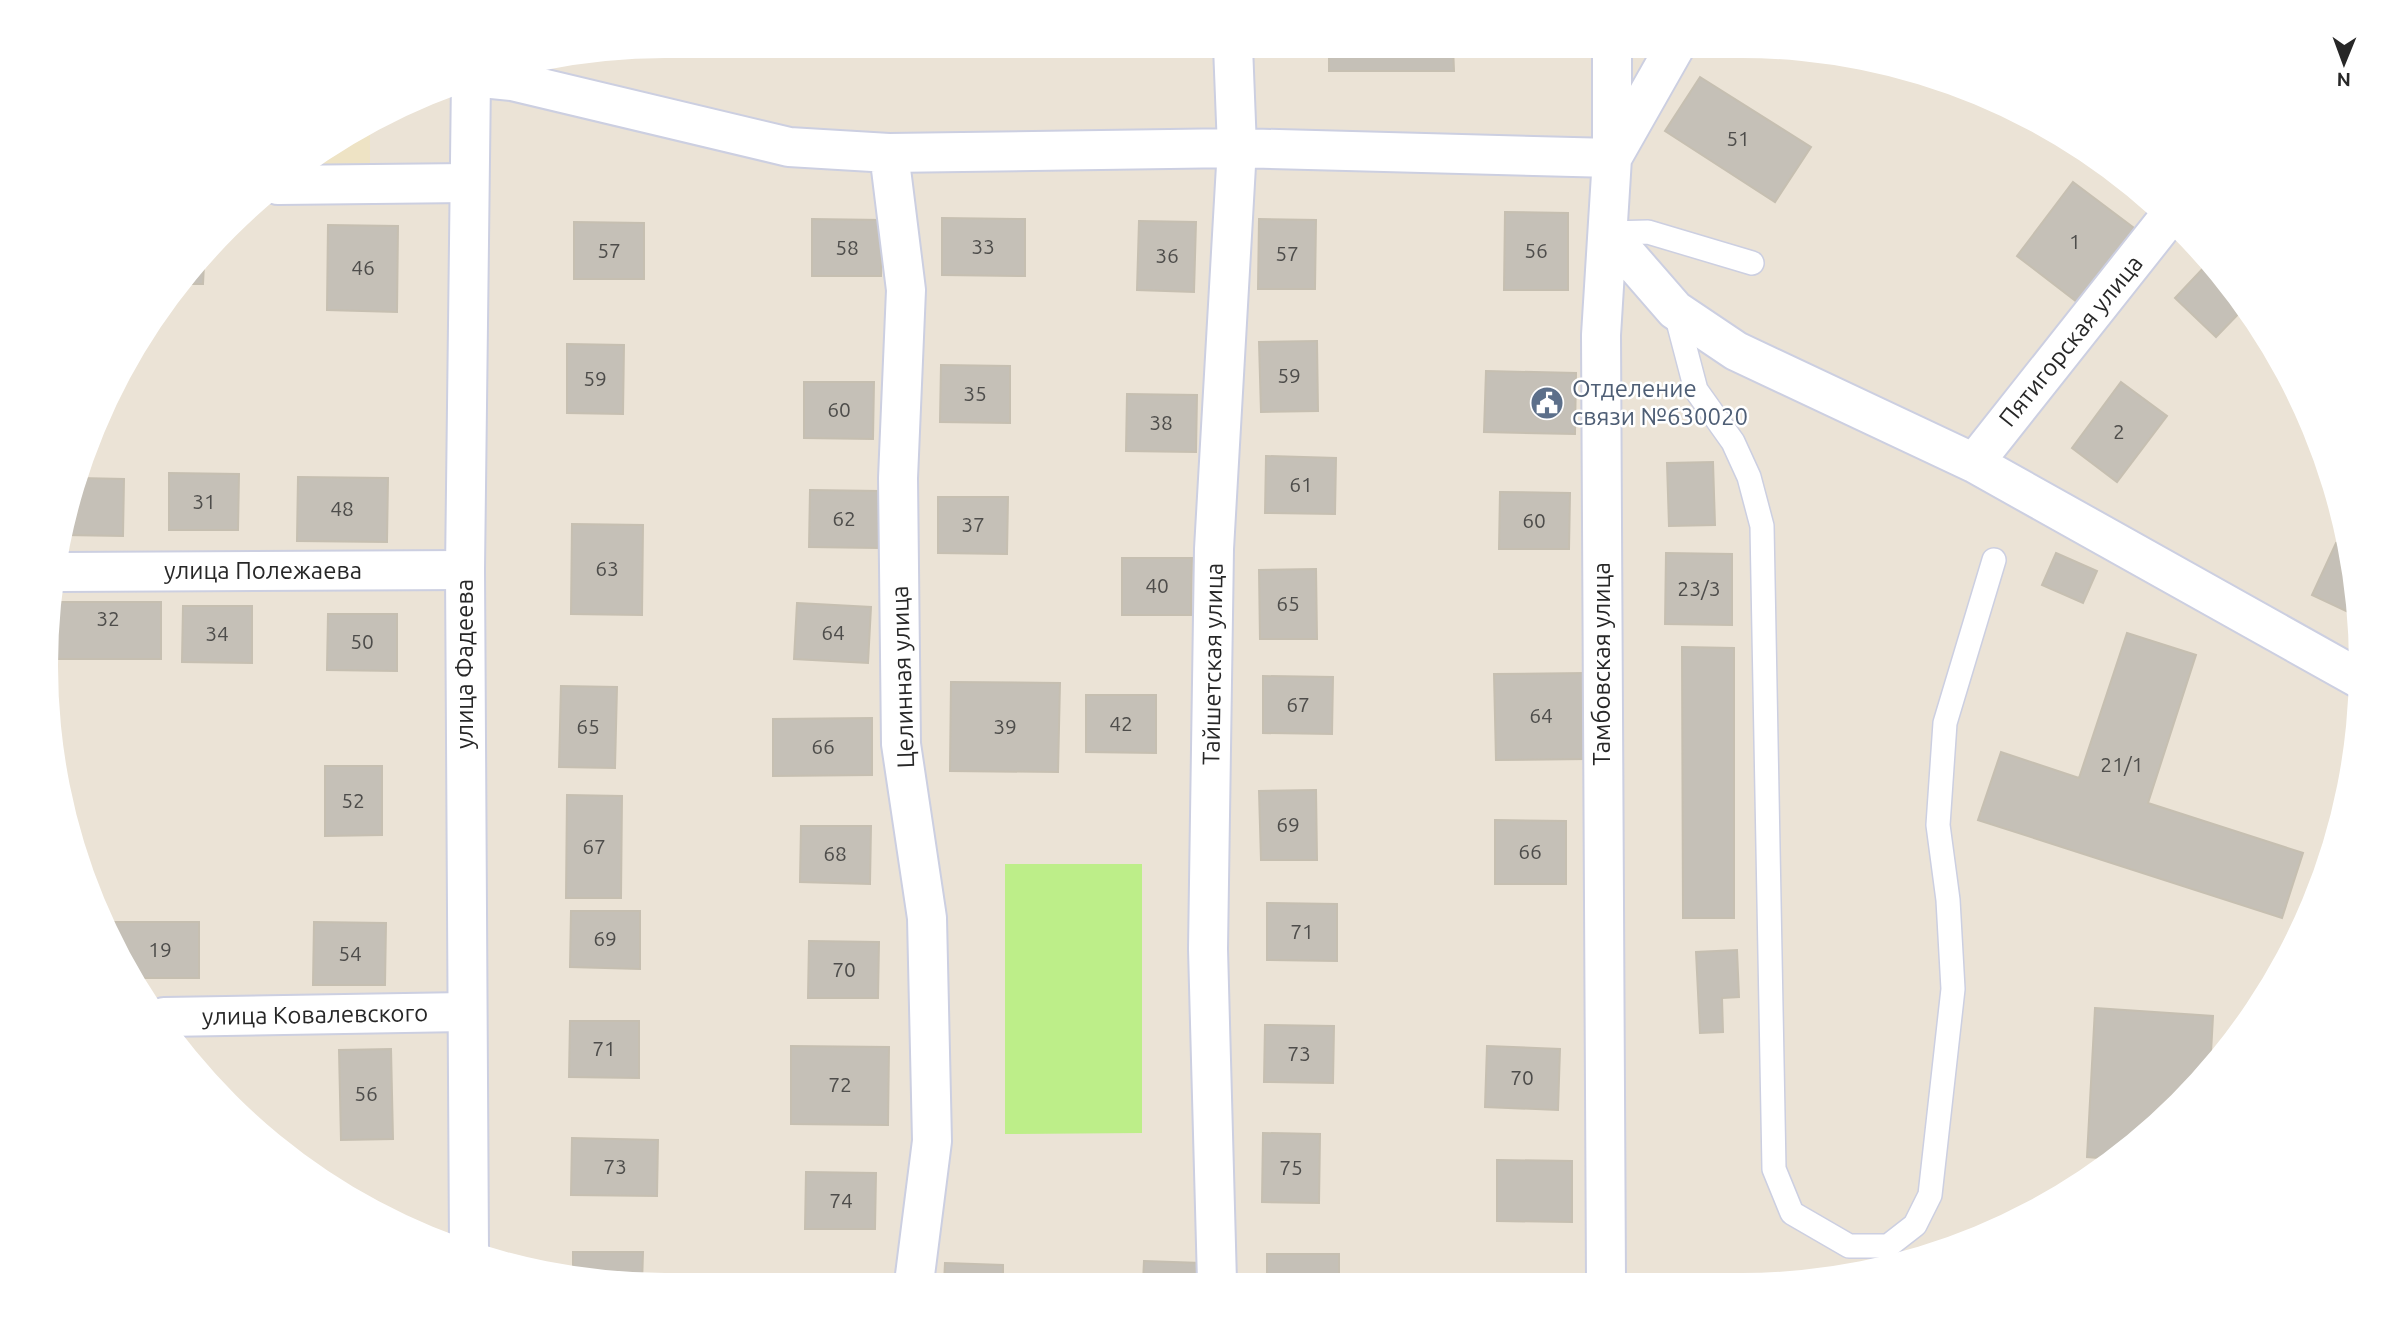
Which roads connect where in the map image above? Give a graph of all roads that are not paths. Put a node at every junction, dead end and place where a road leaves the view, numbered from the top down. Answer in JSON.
{"nodes":[{"id":1,"x":1233,"y":58,"type":"edge"},
{"id":2,"x":1612,"y":58,"type":"edge"},
{"id":3,"x":1669,"y":58,"type":"edge"},
{"id":4,"x":501,"y":80,"type":"edge"},
{"id":5,"x":471,"y":90,"type":"edge"},
{"id":6,"x":1237,"y":148,"type":"junction"},
{"id":7,"x":889,"y":153,"type":"junction"},
{"id":8,"x":1612,"y":158,"type":"junction"},
{"id":9,"x":468,"y":183,"type":"junction"},
{"id":10,"x":294,"y":185,"type":"edge"},
{"id":11,"x":2161,"y":227,"type":"edge"},
{"id":12,"x":1608,"y":233,"type":"junction"},
{"id":13,"x":1752,"y":263,"type":"dead end"},
{"id":14,"x":1675,"y":310,"type":"junction"},
{"id":15,"x":1973,"y":463,"type":"junction"},
{"id":16,"x":1994,"y":560,"type":"dead end"},
{"id":17,"x":465,"y":570,"type":"junction"},
{"id":18,"x":65,"y":572,"type":"edge"},
{"id":19,"x":2349,"y":673,"type":"edge"},
{"id":20,"x":466,"y":1012,"type":"junction"},
{"id":21,"x":170,"y":1017,"type":"edge"},
{"id":22,"x":469,"y":1241,"type":"edge"},
{"id":23,"x":915,"y":1273,"type":"edge"},
{"id":24,"x":1217,"y":1273,"type":"edge"},
{"id":25,"x":1606,"y":1273,"type":"edge"}],
"edges":[{"from":1,"to":6,"type":"street","name":"Тайшетская улица"},
{"from":2,"to":8,"type":"street","name":"Тамбовская улица"},
{"from":3,"to":8,"type":"street"},
{"from":4,"to":7,"type":"street"},
{"from":5,"to":9,"type":"street","name":"улица Фадеева"},
{"from":6,"to":7,"type":"street"},
{"from":6,"to":8,"type":"street"},
{"from":6,"to":24,"type":"street","name":"Тайшетская улица"},
{"from":7,"to":23,"type":"street","name":"Целинная улица"},
{"from":8,"to":12,"type":"street","name":"Тамбовская улица"},
{"from":9,"to":10,"type":"street"},
{"from":9,"to":17,"type":"street","name":"улица Фадеева"},
{"from":11,"to":15,"type":"street","name":"Пятигорская улица"},
{"from":12,"to":13,"type":"lane"},
{"from":12,"to":14,"type":"street"},
{"from":12,"to":25,"type":"street","name":"Тамбовская улица"},
{"from":14,"to":15,"type":"street"},
{"from":14,"to":16,"type":"lane"},
{"from":15,"to":19,"type":"street"},
{"from":17,"to":18,"type":"street","name":"улица Полежаева"},
{"from":17,"to":20,"type":"street","name":"улица Фадеева"},
{"from":20,"to":21,"type":"street","name":"улица Ковалевского"},
{"from":20,"to":22,"type":"street","name":"улица Фадеева"}]}
